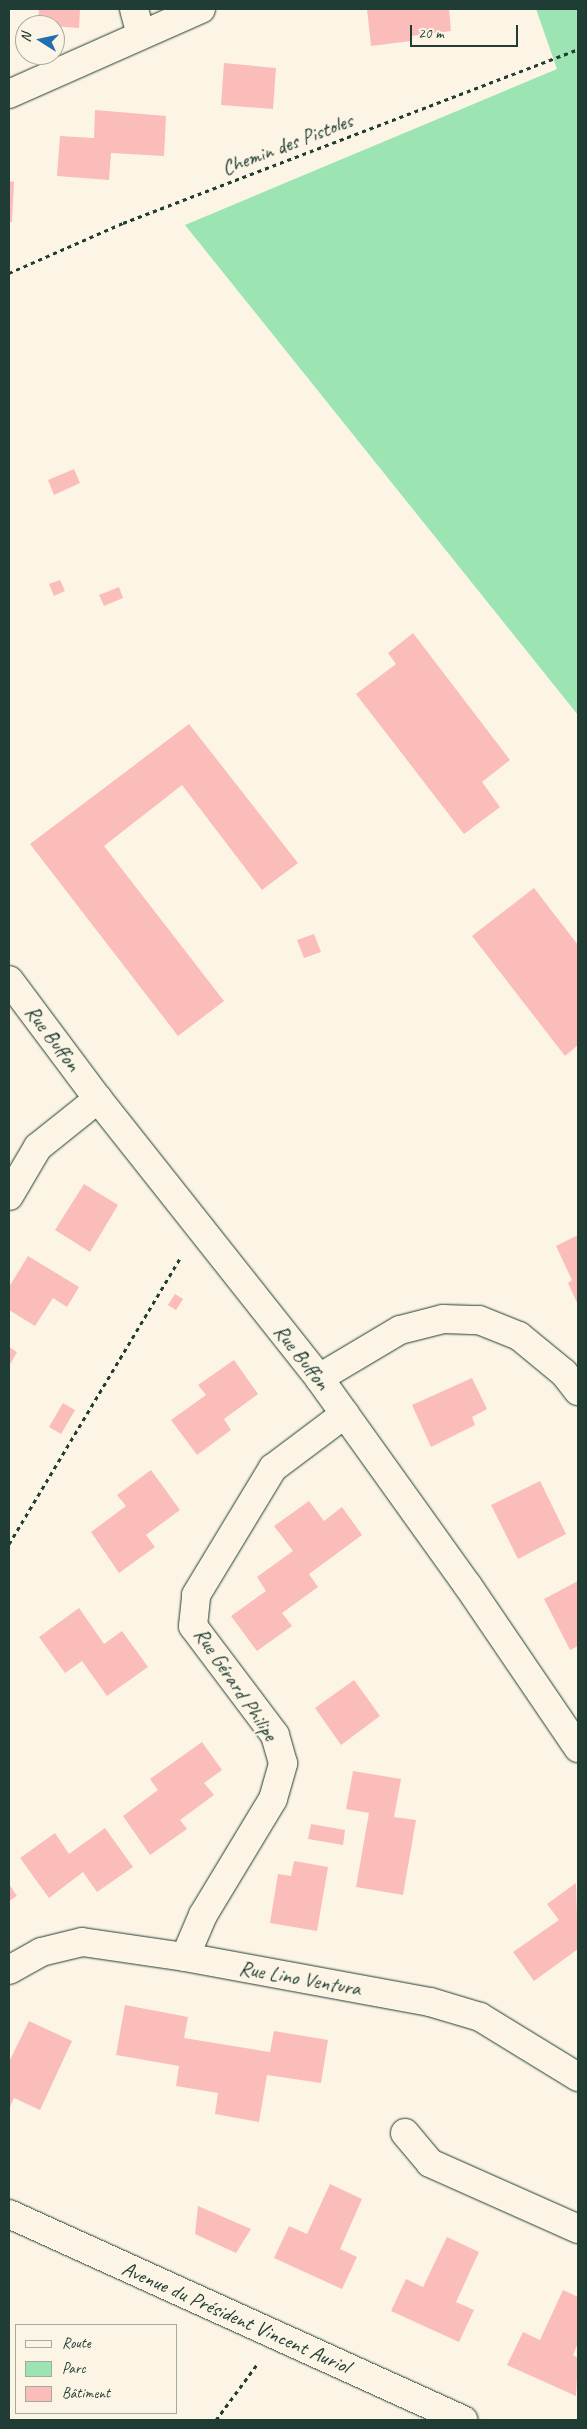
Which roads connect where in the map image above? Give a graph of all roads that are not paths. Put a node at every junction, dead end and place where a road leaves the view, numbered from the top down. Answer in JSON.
{"nodes":[{"id":1,"x":134,"y":9,"type":"edge"},
{"id":2,"x":202,"y":9,"type":"edge"},
{"id":3,"x":141,"y":35,"type":"junction"},
{"id":4,"x":9,"y":94,"type":"edge"},
{"id":5,"x":9,"y":980,"type":"edge"},
{"id":6,"x":98,"y":1099,"type":"junction"},
{"id":7,"x":9,"y":1196,"type":"edge"},
{"id":8,"x":320,"y":1378,"type":"junction"},
{"id":9,"x":578,"y":1391,"type":"edge"},
{"id":10,"x":345,"y":1414,"type":"junction"},
{"id":11,"x":578,"y":1748,"type":"edge"},
{"id":12,"x":185,"y":1957,"type":"junction"},
{"id":13,"x":9,"y":1970,"type":"edge"},
{"id":14,"x":578,"y":2077,"type":"edge"},
{"id":15,"x":405,"y":2133,"type":"dead end"},
{"id":16,"x":9,"y":2214,"type":"edge"},
{"id":17,"x":578,"y":2229,"type":"edge"},
{"id":18,"x":463,"y":2420,"type":"edge"}],
"edges":[{"from":1,"to":3,"type":"street"},
{"from":2,"to":3,"type":"street"},
{"from":3,"to":4,"type":"street"},
{"from":5,"to":6,"type":"street","name":"Rue Buffon"},
{"from":6,"to":7,"type":"street"},
{"from":6,"to":8,"type":"street","name":"Rue Buffon"},
{"from":8,"to":9,"type":"street"},
{"from":8,"to":10,"type":"street","name":"Rue Buffon"},
{"from":10,"to":11,"type":"street","name":"Rue Buffon"},
{"from":10,"to":12,"type":"street","name":"Rue Gérard Philipe"},
{"from":12,"to":13,"type":"street","name":"Rue Lino Ventura"},
{"from":12,"to":14,"type":"street","name":"Rue Lino Ventura"},
{"from":15,"to":17,"type":"street"},
{"from":16,"to":18,"type":"street","name":"Avenue du Président Vincent Auriol"}]}
